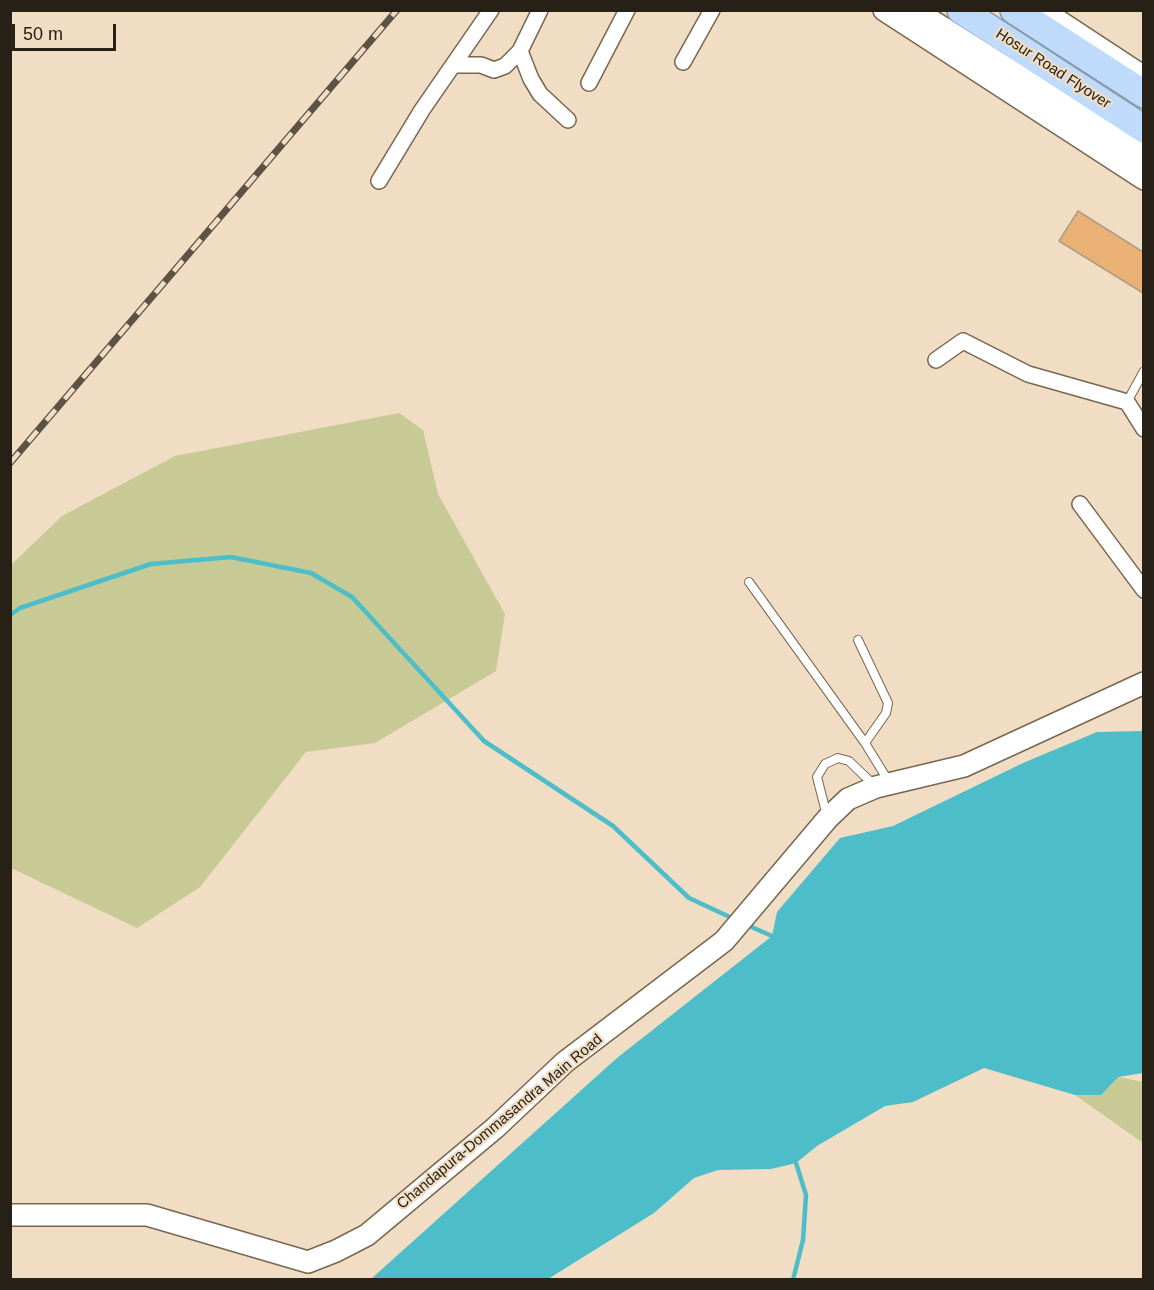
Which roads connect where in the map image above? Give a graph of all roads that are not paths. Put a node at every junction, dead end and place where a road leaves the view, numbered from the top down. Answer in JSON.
{"nodes":[{"id":1,"x":491,"y":10,"type":"edge"},
{"id":2,"x":540,"y":10,"type":"edge"},
{"id":3,"x":627,"y":10,"type":"edge"},
{"id":4,"x":712,"y":10,"type":"edge"},
{"id":5,"x":884,"y":10,"type":"edge"},
{"id":6,"x":915,"y":10,"type":"edge"},
{"id":7,"x":961,"y":10,"type":"edge"},
{"id":8,"x":1014,"y":10,"type":"edge"},
{"id":9,"x":1042,"y":10,"type":"edge"},
{"id":10,"x":1066,"y":10,"type":"edge"},
{"id":11,"x":520,"y":51,"type":"junction"},
{"id":12,"x":1143,"y":61,"type":"edge"},
{"id":13,"x":683,"y":62,"type":"dead end"},
{"id":14,"x":455,"y":65,"type":"junction"},
{"id":15,"x":1143,"y":77,"type":"edge"},
{"id":16,"x":589,"y":83,"type":"dead end"},
{"id":17,"x":1143,"y":94,"type":"edge"},
{"id":18,"x":568,"y":120,"type":"dead end"},
{"id":19,"x":1143,"y":129,"type":"edge"},
{"id":20,"x":1143,"y":155,"type":"edge"},
{"id":21,"x":1143,"y":179,"type":"edge"},
{"id":22,"x":379,"y":181,"type":"dead end"},
{"id":23,"x":936,"y":360,"type":"dead end"},
{"id":24,"x":1143,"y":370,"type":"edge"},
{"id":25,"x":1128,"y":402,"type":"junction"},
{"id":26,"x":1143,"y":429,"type":"edge"},
{"id":27,"x":1080,"y":504,"type":"dead end"},
{"id":28,"x":749,"y":582,"type":"dead end"},
{"id":29,"x":1143,"y":590,"type":"edge"},
{"id":30,"x":858,"y":640,"type":"dead end"},
{"id":31,"x":1143,"y":683,"type":"edge"},
{"id":32,"x":865,"y":743,"type":"junction"},
{"id":33,"x":883,"y":785,"type":"junction"},
{"id":34,"x":828,"y":818,"type":"junction"},
{"id":35,"x":10,"y":1215,"type":"edge"}],
"edges":[{"from":1,"to":14,"type":"street"},
{"from":2,"to":11,"type":"street"},
{"from":3,"to":16,"type":"street"},
{"from":4,"to":13,"type":"street"},
{"from":5,"to":21,"type":"main road"},
{"from":6,"to":20,"type":"main road"},
{"from":7,"to":19,"type":"highway","name":"Hosur Road Flyover"},
{"from":8,"to":17,"type":"highway","name":"Hosur Road Flyover"},
{"from":9,"to":15,"type":"main road"},
{"from":10,"to":12,"type":"main road"},
{"from":11,"to":14,"type":"street"},
{"from":11,"to":18,"type":"street"},
{"from":14,"to":22,"type":"street"},
{"from":23,"to":25,"type":"street"},
{"from":24,"to":25,"type":"lane"},
{"from":25,"to":26,"type":"street"},
{"from":27,"to":29,"type":"street"},
{"from":28,"to":32,"type":"lane"},
{"from":30,"to":32,"type":"lane"},
{"from":31,"to":33,"type":"main road","name":"Chandapura-Dommasandra Main Road"},
{"from":32,"to":33,"type":"lane"},
{"from":33,"to":34,"type":"main road","name":"Chandapura-Dommasandra Main Road"},
{"from":33,"to":34,"type":"lane"},
{"from":34,"to":35,"type":"main road","name":"Chandapura-Dommasandra Main Road"}]}
